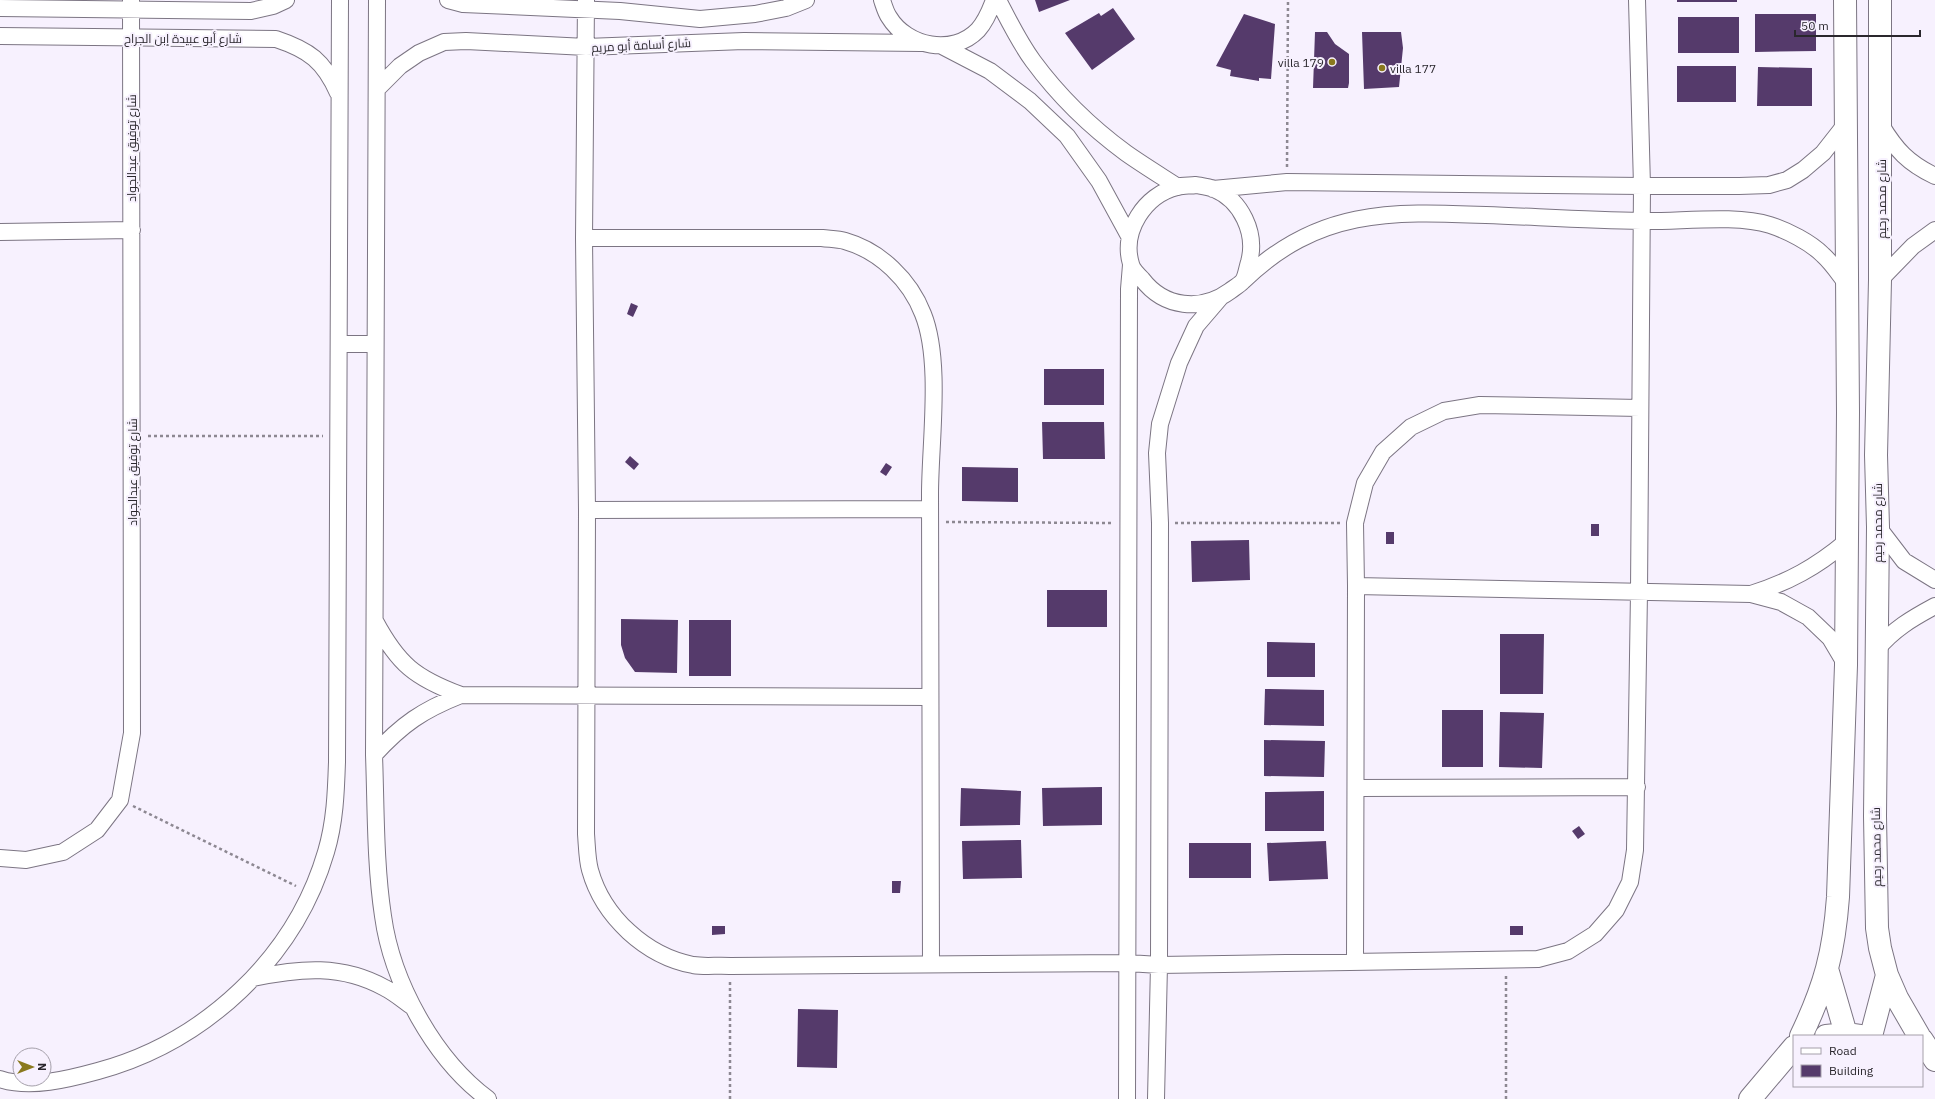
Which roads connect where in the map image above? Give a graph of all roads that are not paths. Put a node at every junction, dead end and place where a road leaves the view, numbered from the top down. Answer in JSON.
{"nodes":[{"id":1,"x":286,"y":0,"type":"edge"},
{"id":2,"x":340,"y":0,"type":"edge"},
{"id":3,"x":378,"y":0,"type":"edge"},
{"id":4,"x":448,"y":0,"type":"edge"},
{"id":5,"x":806,"y":0,"type":"edge"},
{"id":6,"x":882,"y":0,"type":"edge"},
{"id":7,"x":994,"y":0,"type":"edge"},
{"id":8,"x":998,"y":0,"type":"edge"},
{"id":9,"x":1637,"y":0,"type":"edge"},
{"id":10,"x":1845,"y":0,"type":"edge"},
{"id":11,"x":1880,"y":0,"type":"edge"},
{"id":12,"x":131,"y":5,"type":"edge"},
{"id":13,"x":586,"y":5,"type":"edge"},
{"id":14,"x":0,"y":8,"type":"edge"},
{"id":15,"x":0,"y":36,"type":"edge"},
{"id":16,"x":131,"y":38,"type":"junction"},
{"id":17,"x":921,"y":43,"type":"junction"},
{"id":18,"x":942,"y":46,"type":"junction"},
{"id":19,"x":586,"y":48,"type":"junction"},
{"id":20,"x":377,"y":89,"type":"junction"},
{"id":21,"x":340,"y":97,"type":"junction"},
{"id":22,"x":1845,"y":125,"type":"junction"},
{"id":23,"x":1881,"y":125,"type":"junction"},
{"id":24,"x":1935,"y":176,"type":"edge"},
{"id":25,"x":1642,"y":186,"type":"junction"},
{"id":26,"x":1178,"y":187,"type":"junction"},
{"id":27,"x":1213,"y":189,"type":"junction"},
{"id":28,"x":1641,"y":221,"type":"junction"},
{"id":29,"x":132,"y":230,"type":"junction"},
{"id":30,"x":1935,"y":230,"type":"edge"},
{"id":31,"x":0,"y":232,"type":"edge"},
{"id":32,"x":1128,"y":236,"type":"junction"},
{"id":33,"x":584,"y":238,"type":"junction"},
{"id":34,"x":1131,"y":265,"type":"junction"},
{"id":35,"x":1880,"y":280,"type":"junction"},
{"id":36,"x":1243,"y":281,"type":"junction"},
{"id":37,"x":1846,"y":283,"type":"junction"},
{"id":38,"x":1220,"y":298,"type":"junction"},
{"id":39,"x":339,"y":344,"type":"junction"},
{"id":40,"x":375,"y":344,"type":"junction"},
{"id":41,"x":1640,"y":408,"type":"junction"},
{"id":42,"x":1877,"y":410,"type":"junction"},
{"id":43,"x":1848,"y":412,"type":"junction"},
{"id":44,"x":587,"y":510,"type":"junction"},
{"id":45,"x":930,"y":515,"type":"junction"},
{"id":46,"x":1878,"y":527,"type":"junction"},
{"id":47,"x":1846,"y":542,"type":"junction"},
{"id":48,"x":1935,"y":580,"type":"edge"},
{"id":49,"x":1356,"y":586,"type":"junction"},
{"id":50,"x":1639,"y":592,"type":"junction"},
{"id":51,"x":1751,"y":594,"type":"junction"},
{"id":52,"x":1935,"y":606,"type":"edge"},
{"id":53,"x":374,"y":619,"type":"junction"},
{"id":54,"x":1877,"y":649,"type":"junction"},
{"id":55,"x":1846,"y":665,"type":"junction"},
{"id":56,"x":461,"y":695,"type":"junction"},
{"id":57,"x":585,"y":696,"type":"junction"},
{"id":58,"x":929,"y":697,"type":"junction"},
{"id":59,"x":374,"y":755,"type":"junction"},
{"id":60,"x":1637,"y":787,"type":"junction"},
{"id":61,"x":1356,"y":788,"type":"junction"},
{"id":62,"x":0,"y":858,"type":"edge"},
{"id":63,"x":1355,"y":961,"type":"junction"},
{"id":64,"x":1128,"y":963,"type":"junction"},
{"id":65,"x":931,"y":964,"type":"junction"},
{"id":66,"x":1159,"y":965,"type":"junction"},
{"id":67,"x":1828,"y":972,"type":"junction"},
{"id":68,"x":1887,"y":975,"type":"junction"},
{"id":69,"x":253,"y":978,"type":"junction"},
{"id":70,"x":413,"y":1007,"type":"junction"},
{"id":71,"x":1801,"y":1035,"type":"edge"},
{"id":72,"x":1845,"y":1035,"type":"edge"},
{"id":73,"x":1871,"y":1035,"type":"edge"},
{"id":74,"x":1918,"y":1035,"type":"edge"},
{"id":75,"x":1923,"y":1042,"type":"edge"},
{"id":76,"x":1793,"y":1048,"type":"edge"},
{"id":77,"x":1923,"y":1055,"type":"edge"},
{"id":78,"x":1935,"y":1060,"type":"edge"},
{"id":79,"x":1935,"y":1063,"type":"edge"},
{"id":80,"x":0,"y":1079,"type":"edge"},
{"id":81,"x":488,"y":1099,"type":"edge"},
{"id":82,"x":1127,"y":1099,"type":"edge"},
{"id":83,"x":1156,"y":1099,"type":"edge"},
{"id":84,"x":1750,"y":1099,"type":"edge"}],
"edges":[{"from":1,"to":12,"type":"street"},
{"from":2,"to":21,"type":"street"},
{"from":3,"to":20,"type":"street"},
{"from":4,"to":13,"type":"street","name":"شارع أسامة أبو مريم"},
{"from":5,"to":13,"type":"street","name":"شارع أسامة أبو مريم"},
{"from":6,"to":17,"type":"street"},
{"from":7,"to":18,"type":"street"},
{"from":8,"to":26,"type":"street"},
{"from":9,"to":25,"type":"street"},
{"from":10,"to":22,"type":"street"},
{"from":11,"to":23,"type":"street","name":"شارع محمد رحيم"},
{"from":12,"to":14,"type":"street"},
{"from":12,"to":16,"type":"street","name":"شارع توفيق عبدالجواد"},
{"from":13,"to":19,"type":"street"},
{"from":15,"to":16,"type":"street","name":"شارع أبو عبيدة إبن الجراح"},
{"from":16,"to":21,"type":"street","name":"شارع أبو عبيدة إبن الجراح"},
{"from":16,"to":29,"type":"street","name":"شارع توفيق عبدالجواد"},
{"from":17,"to":18,"type":"street"},
{"from":17,"to":19,"type":"street","name":"شارع أسامة أبو مريم"},
{"from":18,"to":32,"type":"street"},
{"from":19,"to":20,"type":"street","name":"شارع أسامة أبو مريم"},
{"from":19,"to":33,"type":"street"},
{"from":20,"to":40,"type":"street"},
{"from":21,"to":39,"type":"street"},
{"from":22,"to":25,"type":"street"},
{"from":22,"to":37,"type":"street"},
{"from":23,"to":24,"type":"street"},
{"from":23,"to":35,"type":"street","name":"شارع محمد رحيم"},
{"from":25,"to":27,"type":"street"},
{"from":25,"to":28,"type":"street"},
{"from":26,"to":27,"type":"street"},
{"from":26,"to":32,"type":"street"},
{"from":27,"to":36,"type":"street"},
{"from":28,"to":36,"type":"street"},
{"from":28,"to":37,"type":"street"},
{"from":28,"to":41,"type":"street"},
{"from":29,"to":31,"type":"street"},
{"from":29,"to":62,"type":"street","name":"شارع توفيق عبدالجواد"},
{"from":30,"to":35,"type":"street"},
{"from":32,"to":34,"type":"street"},
{"from":33,"to":44,"type":"street"},
{"from":33,"to":45,"type":"street"},
{"from":34,"to":38,"type":"street"},
{"from":34,"to":64,"type":"street"},
{"from":35,"to":42,"type":"street","name":"شارع محمد رحيم"},
{"from":36,"to":38,"type":"street"},
{"from":37,"to":43,"type":"street"},
{"from":38,"to":66,"type":"street"},
{"from":39,"to":40,"type":"street"},
{"from":39,"to":69,"type":"street"},
{"from":40,"to":53,"type":"street"},
{"from":41,"to":49,"type":"street"},
{"from":41,"to":50,"type":"street"},
{"from":42,"to":43,"type":"street"},
{"from":42,"to":46,"type":"street","name":"شارع محمد رحيم"},
{"from":43,"to":47,"type":"street"},
{"from":44,"to":45,"type":"street"},
{"from":44,"to":57,"type":"street"},
{"from":45,"to":58,"type":"street"},
{"from":46,"to":48,"type":"street"},
{"from":46,"to":54,"type":"street","name":"شارع محمد رحيم"},
{"from":47,"to":51,"type":"street"},
{"from":47,"to":55,"type":"street"},
{"from":49,"to":50,"type":"street"},
{"from":49,"to":61,"type":"street"},
{"from":50,"to":51,"type":"street"},
{"from":50,"to":60,"type":"street"},
{"from":51,"to":55,"type":"street"},
{"from":52,"to":54,"type":"street"},
{"from":53,"to":56,"type":"street"},
{"from":53,"to":59,"type":"street"},
{"from":54,"to":68,"type":"street","name":"شارع محمد رحيم"},
{"from":55,"to":67,"type":"street"},
{"from":56,"to":57,"type":"street"},
{"from":56,"to":59,"type":"street"},
{"from":57,"to":58,"type":"street"},
{"from":57,"to":65,"type":"street"},
{"from":58,"to":65,"type":"street"},
{"from":59,"to":70,"type":"street"},
{"from":60,"to":61,"type":"street"},
{"from":60,"to":63,"type":"street"},
{"from":61,"to":63,"type":"street"},
{"from":63,"to":66,"type":"street"},
{"from":64,"to":65,"type":"street"},
{"from":64,"to":66,"type":"street"},
{"from":64,"to":82,"type":"street"},
{"from":66,"to":83,"type":"street"},
{"from":67,"to":71,"type":"street"},
{"from":67,"to":72,"type":"street"},
{"from":68,"to":73,"type":"street"},
{"from":68,"to":74,"type":"street","name":"شارع محمد رحيم"},
{"from":69,"to":70,"type":"street"},
{"from":69,"to":80,"type":"street"},
{"from":70,"to":81,"type":"street"},
{"from":75,"to":78,"type":"street"},
{"from":76,"to":84,"type":"street"},
{"from":77,"to":79,"type":"street"}]}
